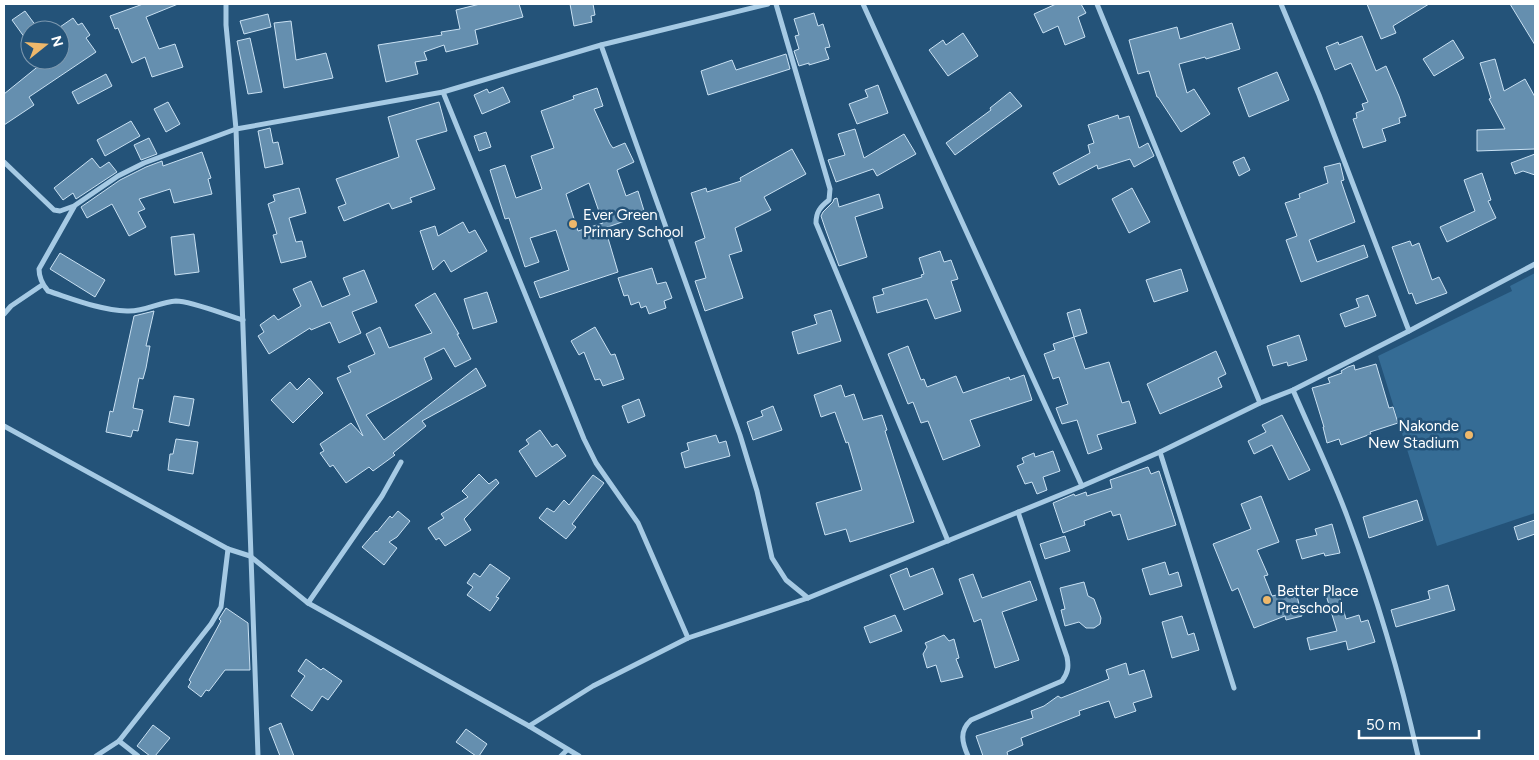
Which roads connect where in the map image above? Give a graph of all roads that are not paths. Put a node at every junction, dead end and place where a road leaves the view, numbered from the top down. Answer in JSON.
{"nodes":[{"id":1,"x":226,"y":4,"type":"edge"},
{"id":2,"x":768,"y":4,"type":"edge"},
{"id":3,"x":776,"y":4,"type":"edge"},
{"id":4,"x":864,"y":4,"type":"edge"},
{"id":5,"x":1097,"y":4,"type":"edge"},
{"id":6,"x":1281,"y":4,"type":"edge"},
{"id":7,"x":601,"y":45,"type":"junction"},
{"id":8,"x":443,"y":92,"type":"junction"},
{"id":9,"x":236,"y":129,"type":"junction"},
{"id":10,"x":4,"y":162,"type":"edge"},
{"id":11,"x":74,"y":206,"type":"junction"},
{"id":12,"x":1535,"y":264,"type":"edge"},
{"id":13,"x":42,"y":285,"type":"junction"},
{"id":14,"x":4,"y":314,"type":"edge"},
{"id":15,"x":242,"y":320,"type":"junction"},
{"id":16,"x":1409,"y":331,"type":"junction"},
{"id":17,"x":1292,"y":390,"type":"junction"},
{"id":18,"x":1260,"y":403,"type":"junction"},
{"id":19,"x":4,"y":426,"type":"edge"},
{"id":20,"x":1160,"y":452,"type":"junction"},
{"id":21,"x":401,"y":462,"type":"dead end"},
{"id":22,"x":1082,"y":486,"type":"junction"},
{"id":23,"x":1018,"y":512,"type":"junction"},
{"id":24,"x":948,"y":541,"type":"junction"},
{"id":25,"x":228,"y":549,"type":"junction"},
{"id":26,"x":250,"y":556,"type":"junction"},
{"id":27,"x":808,"y":598,"type":"junction"},
{"id":28,"x":308,"y":602,"type":"junction"},
{"id":29,"x":688,"y":638,"type":"junction"},
{"id":30,"x":1234,"y":688,"type":"dead end"},
{"id":31,"x":529,"y":726,"type":"junction"},
{"id":32,"x":119,"y":742,"type":"junction"},
{"id":33,"x":567,"y":750,"type":"junction"},
{"id":34,"x":96,"y":756,"type":"edge"},
{"id":35,"x":138,"y":756,"type":"edge"},
{"id":36,"x":258,"y":756,"type":"edge"},
{"id":37,"x":561,"y":756,"type":"edge"},
{"id":38,"x":579,"y":756,"type":"edge"},
{"id":39,"x":968,"y":756,"type":"edge"},
{"id":40,"x":1418,"y":756,"type":"edge"}],
"edges":[{"from":1,"to":9,"type":"street"},
{"from":2,"to":7,"type":"street"},
{"from":3,"to":24,"type":"street"},
{"from":4,"to":22,"type":"street"},
{"from":5,"to":18,"type":"street"},
{"from":6,"to":16,"type":"street"},
{"from":7,"to":8,"type":"street"},
{"from":7,"to":27,"type":"street"},
{"from":8,"to":9,"type":"street"},
{"from":8,"to":29,"type":"street"},
{"from":9,"to":11,"type":"street"},
{"from":9,"to":15,"type":"street"},
{"from":10,"to":11,"type":"street"},
{"from":11,"to":13,"type":"street"},
{"from":12,"to":16,"type":"street"},
{"from":13,"to":14,"type":"street"},
{"from":13,"to":15,"type":"street"},
{"from":15,"to":26,"type":"street"},
{"from":16,"to":17,"type":"street"},
{"from":17,"to":18,"type":"street"},
{"from":17,"to":40,"type":"street"},
{"from":18,"to":20,"type":"street"},
{"from":19,"to":25,"type":"street"},
{"from":20,"to":22,"type":"street"},
{"from":20,"to":30,"type":"street"},
{"from":21,"to":28,"type":"street"},
{"from":22,"to":23,"type":"street"},
{"from":23,"to":24,"type":"street"},
{"from":23,"to":39,"type":"street"},
{"from":24,"to":27,"type":"street"},
{"from":25,"to":26,"type":"street"},
{"from":25,"to":32,"type":"street"},
{"from":26,"to":28,"type":"street"},
{"from":26,"to":36,"type":"street"},
{"from":27,"to":29,"type":"street"},
{"from":28,"to":31,"type":"street"},
{"from":29,"to":31,"type":"street"},
{"from":31,"to":33,"type":"street"},
{"from":32,"to":34,"type":"street"},
{"from":32,"to":35,"type":"street"},
{"from":33,"to":37,"type":"street"},
{"from":33,"to":38,"type":"street"}]}
